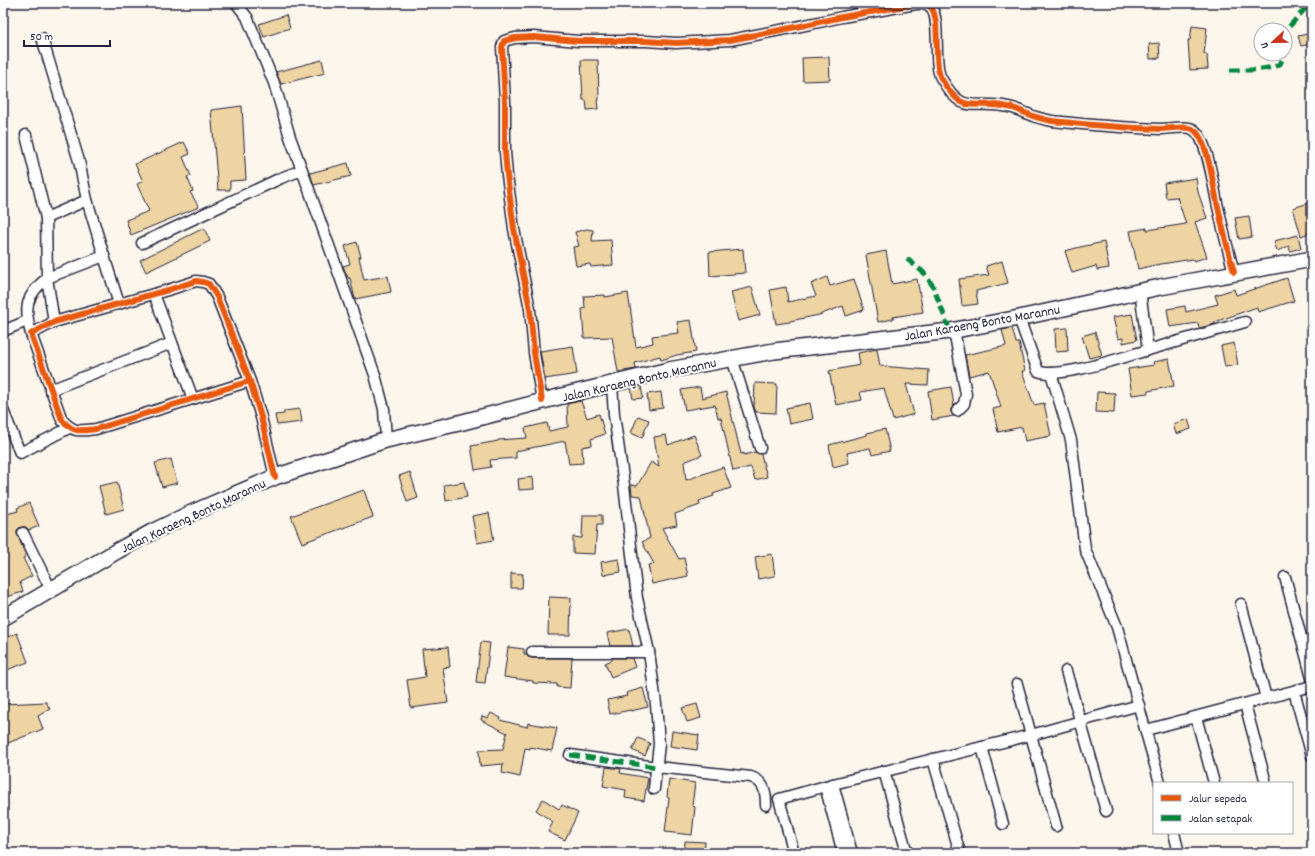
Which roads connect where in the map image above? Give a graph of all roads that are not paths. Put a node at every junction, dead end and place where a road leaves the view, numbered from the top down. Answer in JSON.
{"nodes":[{"id":1,"x":236,"y":3,"type":"edge"},
{"id":2,"x":42,"y":38,"type":"dead end"},
{"id":3,"x":26,"y":135,"type":"dead end"},
{"id":4,"x":302,"y":170,"type":"junction"},
{"id":5,"x":88,"y":200,"type":"junction"},
{"id":6,"x":46,"y":218,"type":"junction"},
{"id":7,"x":142,"y":243,"type":"dead end"},
{"id":8,"x":104,"y":256,"type":"junction"},
{"id":9,"x":1312,"y":259,"type":"edge"},
{"id":10,"x":1234,"y":272,"type":"junction"},
{"id":11,"x":47,"y":278,"type":"junction"},
{"id":12,"x":1140,"y":291,"type":"junction"},
{"id":13,"x":154,"y":294,"type":"junction"},
{"id":14,"x":119,"y":304,"type":"junction"},
{"id":15,"x":1019,"y":318,"type":"junction"},
{"id":16,"x":27,"y":321,"type":"junction"},
{"id":17,"x":54,"y":322,"type":"junction"},
{"id":18,"x":1245,"y":322,"type":"dead end"},
{"id":19,"x":954,"y":330,"type":"junction"},
{"id":20,"x":3,"y":331,"type":"edge"},
{"id":21,"x":31,"y":334,"type":"junction"},
{"id":22,"x":172,"y":344,"type":"junction"},
{"id":23,"x":1148,"y":350,"type":"junction"},
{"id":24,"x":732,"y":358,"type":"junction"},
{"id":25,"x":1051,"y":373,"type":"junction"},
{"id":26,"x":250,"y":381,"type":"junction"},
{"id":27,"x":612,"y":384,"type":"junction"},
{"id":28,"x":50,"y":390,"type":"junction"},
{"id":29,"x":193,"y":399,"type":"junction"},
{"id":30,"x":542,"y":401,"type":"junction"},
{"id":31,"x":3,"y":410,"type":"edge"},
{"id":32,"x":957,"y":411,"type":"dead end"},
{"id":33,"x":69,"y":428,"type":"junction"},
{"id":34,"x":386,"y":440,"type":"junction"},
{"id":35,"x":760,"y":448,"type":"dead end"},
{"id":36,"x":275,"y":477,"type":"junction"},
{"id":37,"x":23,"y":533,"type":"dead end"},
{"id":38,"x":1285,"y":577,"type":"dead end"},
{"id":39,"x":51,"y":590,"type":"junction"},
{"id":40,"x":1241,"y":604,"type":"dead end"},
{"id":41,"x":3,"y":618,"type":"edge"},
{"id":42,"x":532,"y":652,"type":"dead end"},
{"id":43,"x":649,"y":652,"type":"junction"},
{"id":44,"x":1066,"y":671,"type":"dead end"},
{"id":45,"x":1312,"y":678,"type":"edge"},
{"id":46,"x":1018,"y":684,"type":"dead end"},
{"id":47,"x":1312,"y":686,"type":"edge"},
{"id":48,"x":1294,"y":691,"type":"junction"},
{"id":49,"x":1266,"y":698,"type":"junction"},
{"id":50,"x":1245,"y":704,"type":"junction"},
{"id":51,"x":1139,"y":705,"type":"junction"},
{"id":52,"x":1196,"y":717,"type":"junction"},
{"id":53,"x":1080,"y":721,"type":"junction"},
{"id":54,"x":1146,"y":730,"type":"junction"},
{"id":55,"x":1031,"y":735,"type":"junction"},
{"id":56,"x":982,"y":747,"type":"junction"},
{"id":57,"x":570,"y":755,"type":"dead end"},
{"id":58,"x":1312,"y":756,"type":"edge"},
{"id":59,"x":933,"y":759,"type":"junction"},
{"id":60,"x":657,"y":767,"type":"junction"},
{"id":61,"x":884,"y":771,"type":"junction"},
{"id":62,"x":1265,"y":779,"type":"dead end"},
{"id":63,"x":1160,"y":782,"type":"edge"},
{"id":64,"x":1214,"y":782,"type":"edge"},
{"id":65,"x":829,"y":785,"type":"junction"},
{"id":66,"x":654,"y":790,"type":"dead end"},
{"id":67,"x":766,"y":805,"type":"dead end"},
{"id":68,"x":1106,"y":811,"type":"dead end"},
{"id":69,"x":1004,"y":824,"type":"dead end"},
{"id":70,"x":1056,"y":826,"type":"dead end"},
{"id":71,"x":1174,"y":834,"type":"edge"},
{"id":72,"x":794,"y":853,"type":"edge"},
{"id":73,"x":843,"y":853,"type":"edge"},
{"id":74,"x":852,"y":853,"type":"edge"},
{"id":75,"x":907,"y":853,"type":"edge"},
{"id":76,"x":960,"y":853,"type":"edge"},
{"id":77,"x":1179,"y":853,"type":"edge"}],
"edges":[{"from":1,"to":4,"type":"street"},
{"from":2,"to":5,"type":"street"},
{"from":3,"to":6,"type":"street"},
{"from":4,"to":7,"type":"street"},
{"from":4,"to":34,"type":"street"},
{"from":5,"to":6,"type":"street"},
{"from":5,"to":8,"type":"street"},
{"from":6,"to":11,"type":"street"},
{"from":8,"to":11,"type":"street"},
{"from":8,"to":14,"type":"street"},
{"from":9,"to":10,"type":"main road","name":"Jalan Karaeng Bonto Marannu"},
{"from":10,"to":12,"type":"main road","name":"Jalan Karaeng Bonto Marannu"},
{"from":10,"to":30,"type":"street"},
{"from":11,"to":16,"type":"street"},
{"from":11,"to":17,"type":"street"},
{"from":12,"to":15,"type":"main road","name":"Jalan Karaeng Bonto Marannu"},
{"from":12,"to":23,"type":"street"},
{"from":13,"to":14,"type":"street"},
{"from":13,"to":22,"type":"street"},
{"from":13,"to":26,"type":"street"},
{"from":14,"to":17,"type":"street"},
{"from":15,"to":19,"type":"main road","name":"Jalan Karaeng Bonto Marannu"},
{"from":15,"to":25,"type":"street"},
{"from":16,"to":20,"type":"street"},
{"from":16,"to":21,"type":"street"},
{"from":17,"to":21,"type":"street"},
{"from":18,"to":23,"type":"street"},
{"from":19,"to":24,"type":"main road","name":"Jalan Karaeng Bonto Marannu"},
{"from":19,"to":32,"type":"street"},
{"from":21,"to":28,"type":"street"},
{"from":22,"to":28,"type":"street"},
{"from":22,"to":29,"type":"street"},
{"from":23,"to":25,"type":"street"},
{"from":24,"to":27,"type":"main road","name":"Jalan Karaeng Bonto Marannu"},
{"from":24,"to":35,"type":"street"},
{"from":25,"to":51,"type":"street"},
{"from":26,"to":29,"type":"street"},
{"from":26,"to":36,"type":"street"},
{"from":27,"to":30,"type":"main road","name":"Jalan Karaeng Bonto Marannu"},
{"from":27,"to":43,"type":"street"},
{"from":28,"to":33,"type":"street"},
{"from":29,"to":33,"type":"street"},
{"from":30,"to":34,"type":"main road","name":"Jalan Karaeng Bonto Marannu"},
{"from":31,"to":33,"type":"street"},
{"from":34,"to":36,"type":"main road","name":"Jalan Karaeng Bonto Marannu"},
{"from":36,"to":39,"type":"main road","name":"Jalan Karaeng Bonto Marannu"},
{"from":37,"to":39,"type":"street"},
{"from":38,"to":45,"type":"street"},
{"from":39,"to":41,"type":"main road","name":"Jalan Karaeng Bonto Marannu"},
{"from":40,"to":49,"type":"street"},
{"from":42,"to":43,"type":"street"},
{"from":43,"to":60,"type":"street"},
{"from":44,"to":53,"type":"street"},
{"from":46,"to":55,"type":"street"},
{"from":47,"to":48,"type":"street"},
{"from":48,"to":49,"type":"street"},
{"from":48,"to":58,"type":"street"},
{"from":49,"to":50,"type":"street"},
{"from":50,"to":52,"type":"street"},
{"from":50,"to":62,"type":"street"},
{"from":51,"to":53,"type":"street"},
{"from":51,"to":54,"type":"street"},
{"from":52,"to":54,"type":"street"},
{"from":52,"to":64,"type":"street"},
{"from":53,"to":55,"type":"street"},
{"from":53,"to":68,"type":"street"},
{"from":54,"to":63,"type":"street"},
{"from":55,"to":56,"type":"street"},
{"from":55,"to":70,"type":"street"},
{"from":56,"to":59,"type":"street"},
{"from":56,"to":69,"type":"street"},
{"from":57,"to":60,"type":"street"},
{"from":59,"to":61,"type":"street"},
{"from":59,"to":76,"type":"street"},
{"from":60,"to":66,"type":"street"},
{"from":60,"to":67,"type":"street"},
{"from":61,"to":65,"type":"street"},
{"from":61,"to":75,"type":"street"},
{"from":65,"to":72,"type":"street"},
{"from":65,"to":73,"type":"street"},
{"from":65,"to":74,"type":"street"},
{"from":71,"to":77,"type":"street"}]}
